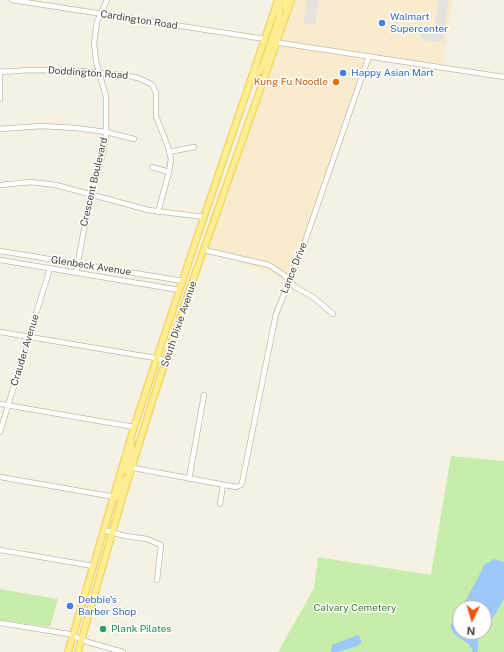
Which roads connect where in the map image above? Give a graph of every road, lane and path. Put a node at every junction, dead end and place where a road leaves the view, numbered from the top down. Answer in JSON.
{"nodes":[{"id":1,"x":12,"y":0,"type":"edge"},
{"id":2,"x":107,"y":0,"type":"edge"},
{"id":3,"x":279,"y":0,"type":"edge"},
{"id":4,"x":285,"y":0,"type":"edge"},
{"id":5,"x":291,"y":0,"type":"edge"},
{"id":6,"x":286,"y":13,"type":"junction"},
{"id":7,"x":100,"y":14,"type":"junction"},
{"id":8,"x":265,"y":40,"type":"junction"},
{"id":9,"x":274,"y":42,"type":"junction"},
{"id":10,"x":369,"y":56,"type":"junction"},
{"id":11,"x":0,"y":71,"type":"edge"},
{"id":12,"x":99,"y":72,"type":"junction"},
{"id":13,"x":252,"y":76,"type":"junction"},
{"id":14,"x":504,"y":77,"type":"edge"},
{"id":15,"x":0,"y":99,"type":"edge"},
{"id":16,"x":0,"y":128,"type":"edge"},
{"id":17,"x":106,"y":132,"type":"junction"},
{"id":18,"x":134,"y":139,"type":"dead end"},
{"id":19,"x":194,"y":147,"type":"dead end"},
{"id":20,"x":169,"y":152,"type":"junction"},
{"id":21,"x":152,"y":167,"type":"dead end"},
{"id":22,"x":169,"y":172,"type":"junction"},
{"id":23,"x":0,"y":185,"type":"edge"},
{"id":24,"x":91,"y":193,"type":"junction"},
{"id":25,"x":158,"y":212,"type":"junction"},
{"id":26,"x":204,"y":217,"type":"junction"},
{"id":27,"x":204,"y":250,"type":"junction"},
{"id":28,"x":0,"y":251,"type":"edge"},
{"id":29,"x":0,"y":260,"type":"edge"},
{"id":30,"x":78,"y":263,"type":"junction"},
{"id":31,"x":50,"y":268,"type":"junction"},
{"id":32,"x":76,"y":273,"type":"junction"},
{"id":33,"x":182,"y":281,"type":"junction"},
{"id":34,"x":290,"y":282,"type":"junction"},
{"id":35,"x":179,"y":290,"type":"junction"},
{"id":36,"x":333,"y":314,"type":"dead end"},
{"id":37,"x":0,"y":332,"type":"edge"},
{"id":38,"x":29,"y":336,"type":"junction"},
{"id":39,"x":156,"y":358,"type":"junction"},
{"id":40,"x":166,"y":360,"type":"junction"},
{"id":41,"x":204,"y":395,"type":"dead end"},
{"id":42,"x":0,"y":404,"type":"edge"},
{"id":43,"x":8,"y":406,"type":"junction"},
{"id":44,"x":134,"y":427,"type":"junction"},
{"id":45,"x":0,"y":432,"type":"edge"},
{"id":46,"x":131,"y":438,"type":"junction"},
{"id":47,"x":130,"y":467,"type":"junction"},
{"id":48,"x":0,"y":477,"type":"edge"},
{"id":49,"x":189,"y":479,"type":"junction"},
{"id":50,"x":222,"y":485,"type":"junction"},
{"id":51,"x":114,"y":499,"type":"junction"},
{"id":52,"x":220,"y":504,"type":"dead end"},
{"id":53,"x":104,"y":530,"type":"junction"},
{"id":54,"x":113,"y":532,"type":"junction"},
{"id":55,"x":0,"y":550,"type":"edge"},
{"id":56,"x":92,"y":566,"type":"junction"},
{"id":57,"x":157,"y":580,"type":"dead end"},
{"id":58,"x":0,"y":623,"type":"edge"},
{"id":59,"x":72,"y":636,"type":"junction"},
{"id":60,"x":82,"y":639,"type":"junction"},
{"id":61,"x":68,"y":652,"type":"edge"},
{"id":62,"x":78,"y":652,"type":"edge"},
{"id":63,"x":122,"y":652,"type":"edge"}],
"edges":[{"from":1,"to":7,"type":"street","name":"Cardington Road"},
{"from":2,"to":7,"type":"street","name":"Crescent Boulevard"},
{"from":3,"to":8,"type":"main road","name":"South Dixie Avenue"},
{"from":3,"to":9,"type":"main road"},
{"from":4,"to":6,"type":"main road"},
{"from":5,"to":6,"type":"main road","name":"South Dixie Avenue"},
{"from":6,"to":9,"type":"main road","name":"South Dixie Avenue"},
{"from":7,"to":8,"type":"street","name":"Cardington Road"},
{"from":7,"to":12,"type":"street","name":"Crescent Boulevard"},
{"from":8,"to":13,"type":"main road","name":"South Dixie Avenue"},
{"from":9,"to":10,"type":"street"},
{"from":9,"to":13,"type":"main road"},
{"from":9,"to":27,"type":"main road","name":"South Dixie Avenue"},
{"from":10,"to":14,"type":"street"},
{"from":10,"to":34,"type":"street","name":"Lance Drive"},
{"from":11,"to":12,"type":"street","name":"Doddington Road"},
{"from":11,"to":15,"type":"street"},
{"from":12,"to":17,"type":"street","name":"Crescent Boulevard"},
{"from":12,"to":20,"type":"street","name":"Doddington Road"},
{"from":13,"to":26,"type":"main road","name":"South Dixie Avenue"},
{"from":16,"to":17,"type":"street"},
{"from":17,"to":18,"type":"street"},
{"from":17,"to":24,"type":"street","name":"Crescent Boulevard"},
{"from":19,"to":20,"type":"street"},
{"from":20,"to":22,"type":"street","name":"Doddington Road"},
{"from":21,"to":22,"type":"street"},
{"from":22,"to":25,"type":"street","name":"Doddington Road"},
{"from":23,"to":24,"type":"street"},
{"from":24,"to":25,"type":"street"},
{"from":24,"to":30,"type":"street","name":"Crescent Boulevard"},
{"from":25,"to":26,"type":"street"},
{"from":26,"to":33,"type":"main road","name":"South Dixie Avenue"},
{"from":27,"to":34,"type":"street"},
{"from":27,"to":40,"type":"main road","name":"South Dixie Avenue"},
{"from":28,"to":30,"type":"street","name":"Glenbeck Avenue"},
{"from":29,"to":31,"type":"street","name":"Glenbeck Avenue"},
{"from":30,"to":32,"type":"street","name":"Crescent Boulevard"},
{"from":30,"to":33,"type":"street","name":"Glenbeck Avenue"},
{"from":31,"to":32,"type":"street","name":"Glenbeck Avenue"},
{"from":31,"to":38,"type":"street","name":"Crauder Avenue"},
{"from":32,"to":35,"type":"street","name":"Glenbeck Avenue"},
{"from":33,"to":35,"type":"main road","name":"South Dixie Avenue"},
{"from":34,"to":36,"type":"street"},
{"from":34,"to":50,"type":"street","name":"Lance Drive"},
{"from":35,"to":39,"type":"main road","name":"South Dixie Avenue"},
{"from":37,"to":38,"type":"street"},
{"from":38,"to":39,"type":"street"},
{"from":38,"to":43,"type":"street","name":"Crauder Avenue"},
{"from":39,"to":40,"type":"street"},
{"from":39,"to":44,"type":"main road","name":"South Dixie Avenue"},
{"from":40,"to":47,"type":"main road","name":"South Dixie Avenue"},
{"from":41,"to":49,"type":"street"},
{"from":42,"to":43,"type":"street"},
{"from":43,"to":44,"type":"street"},
{"from":43,"to":45,"type":"street","name":"Crauder Avenue"},
{"from":44,"to":46,"type":"main road","name":"South Dixie Avenue"},
{"from":46,"to":47,"type":"main road"},
{"from":46,"to":51,"type":"main road","name":"South Dixie Avenue"},
{"from":47,"to":49,"type":"street"},
{"from":47,"to":51,"type":"main road"},
{"from":47,"to":54,"type":"main road","name":"South Dixie Avenue"},
{"from":48,"to":51,"type":"street"},
{"from":49,"to":50,"type":"street"},
{"from":50,"to":52,"type":"street"},
{"from":51,"to":53,"type":"main road","name":"South Dixie Avenue"},
{"from":53,"to":54,"type":"street"},
{"from":53,"to":56,"type":"main road","name":"South Dixie Avenue"},
{"from":54,"to":57,"type":"street"},
{"from":54,"to":60,"type":"main road","name":"South Dixie Avenue"},
{"from":55,"to":56,"type":"street"},
{"from":56,"to":59,"type":"main road","name":"South Dixie Avenue"},
{"from":58,"to":59,"type":"street"},
{"from":59,"to":60,"type":"street"},
{"from":59,"to":61,"type":"main road","name":"South Dixie Avenue"},
{"from":60,"to":62,"type":"main road","name":"South Dixie Avenue"},
{"from":60,"to":63,"type":"street"}]}
